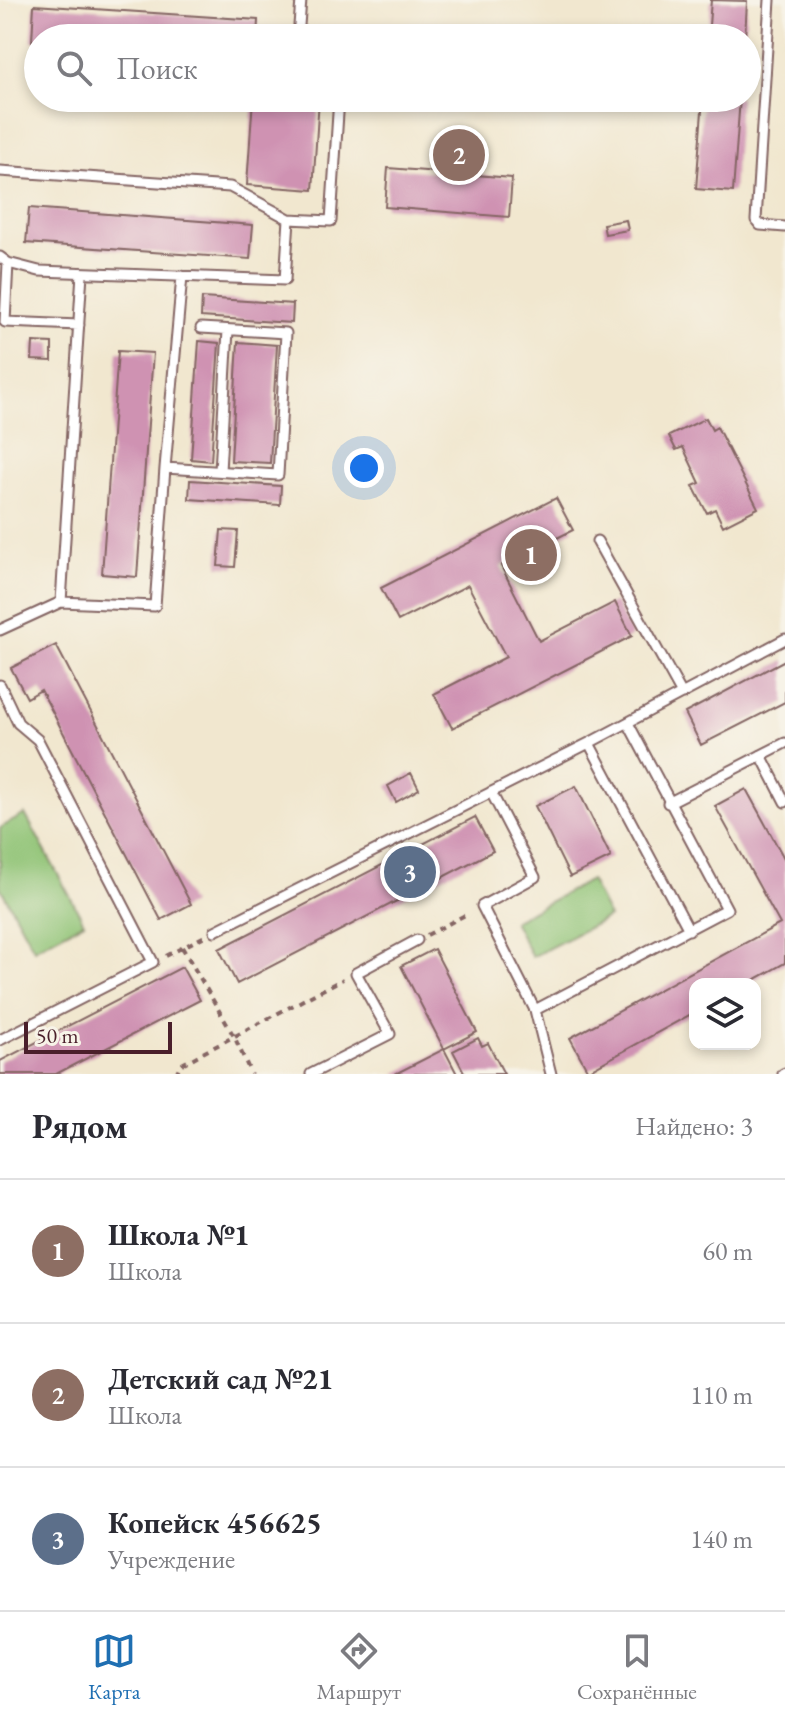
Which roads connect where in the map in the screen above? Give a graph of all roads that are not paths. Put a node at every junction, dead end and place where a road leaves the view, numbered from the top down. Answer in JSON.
{"nodes":[{"id":1,"x":301,"y":0,"type":"edge"},
{"id":2,"x":770,"y":0,"type":"edge"},
{"id":3,"x":299,"y":24,"type":"edge"},
{"id":4,"x":338,"y":112,"type":"edge"},
{"id":5,"x":0,"y":171,"type":"edge"},
{"id":6,"x":289,"y":219,"type":"junction"},
{"id":7,"x":785,"y":227,"type":"edge"},
{"id":8,"x":4,"y":260,"type":"edge"},
{"id":9,"x":82,"y":273,"type":"junction"},
{"id":10,"x":182,"y":276,"type":"junction"},
{"id":11,"x":79,"y":325,"type":"junction"},
{"id":12,"x":201,"y":328,"type":"dead end"},
{"id":13,"x":228,"y":330,"type":"junction"},
{"id":14,"x":165,"y":468,"type":"junction"},
{"id":15,"x":220,"y":471,"type":"junction"},
{"id":16,"x":597,"y":541,"type":"dead end"},
{"id":17,"x":61,"y":602,"type":"junction"},
{"id":18,"x":0,"y":630,"type":"edge"},
{"id":19,"x":785,"y":639,"type":"edge"},
{"id":20,"x":0,"y":685,"type":"edge"},
{"id":21,"x":682,"y":694,"type":"junction"},
{"id":22,"x":628,"y":723,"type":"junction"},
{"id":23,"x":589,"y":743,"type":"junction"},
{"id":24,"x":785,"y":743,"type":"edge"},
{"id":25,"x":761,"y":755,"type":"junction"},
{"id":26,"x":491,"y":792,"type":"junction"},
{"id":27,"x":785,"y":802,"type":"edge"},
{"id":28,"x":668,"y":803,"type":"junction"},
{"id":29,"x":689,"y":930,"type":"junction"},
{"id":30,"x":215,"y":931,"type":"road end"},
{"id":31,"x":417,"y":940,"type":"road end"},
{"id":32,"x":535,"y":1010,"type":"junction"},
{"id":33,"x":0,"y":1040,"type":"edge"},
{"id":34,"x":311,"y":1074,"type":"edge"},
{"id":35,"x":551,"y":1074,"type":"edge"}],
"edges":[{"from":1,"to":3,"type":"lane"},
{"from":2,"to":7,"type":"lane"},
{"from":4,"to":6,"type":"lane"},
{"from":5,"to":6,"type":"lane"},
{"from":6,"to":10,"type":"lane"},
{"from":8,"to":9,"type":"lane"},
{"from":8,"to":11,"type":"lane"},
{"from":9,"to":10,"type":"lane"},
{"from":9,"to":11,"type":"lane"},
{"from":10,"to":14,"type":"lane"},
{"from":11,"to":17,"type":"lane"},
{"from":12,"to":13,"type":"lane"},
{"from":13,"to":15,"type":"lane"},
{"from":13,"to":15,"type":"lane"},
{"from":14,"to":15,"type":"lane"},
{"from":14,"to":17,"type":"lane"},
{"from":16,"to":21,"type":"lane"},
{"from":17,"to":18,"type":"lane"},
{"from":19,"to":21,"type":"lane"},
{"from":20,"to":33,"type":"lane"},
{"from":21,"to":22,"type":"lane"},
{"from":22,"to":23,"type":"lane"},
{"from":22,"to":28,"type":"lane"},
{"from":23,"to":26,"type":"lane"},
{"from":23,"to":29,"type":"lane"},
{"from":24,"to":25,"type":"lane"},
{"from":25,"to":27,"type":"lane"},
{"from":25,"to":28,"type":"lane"},
{"from":26,"to":30,"type":"lane"},
{"from":26,"to":32,"type":"lane"},
{"from":28,"to":29,"type":"lane"},
{"from":29,"to":32,"type":"lane"},
{"from":31,"to":34,"type":"lane"},
{"from":32,"to":35,"type":"lane"}]}
